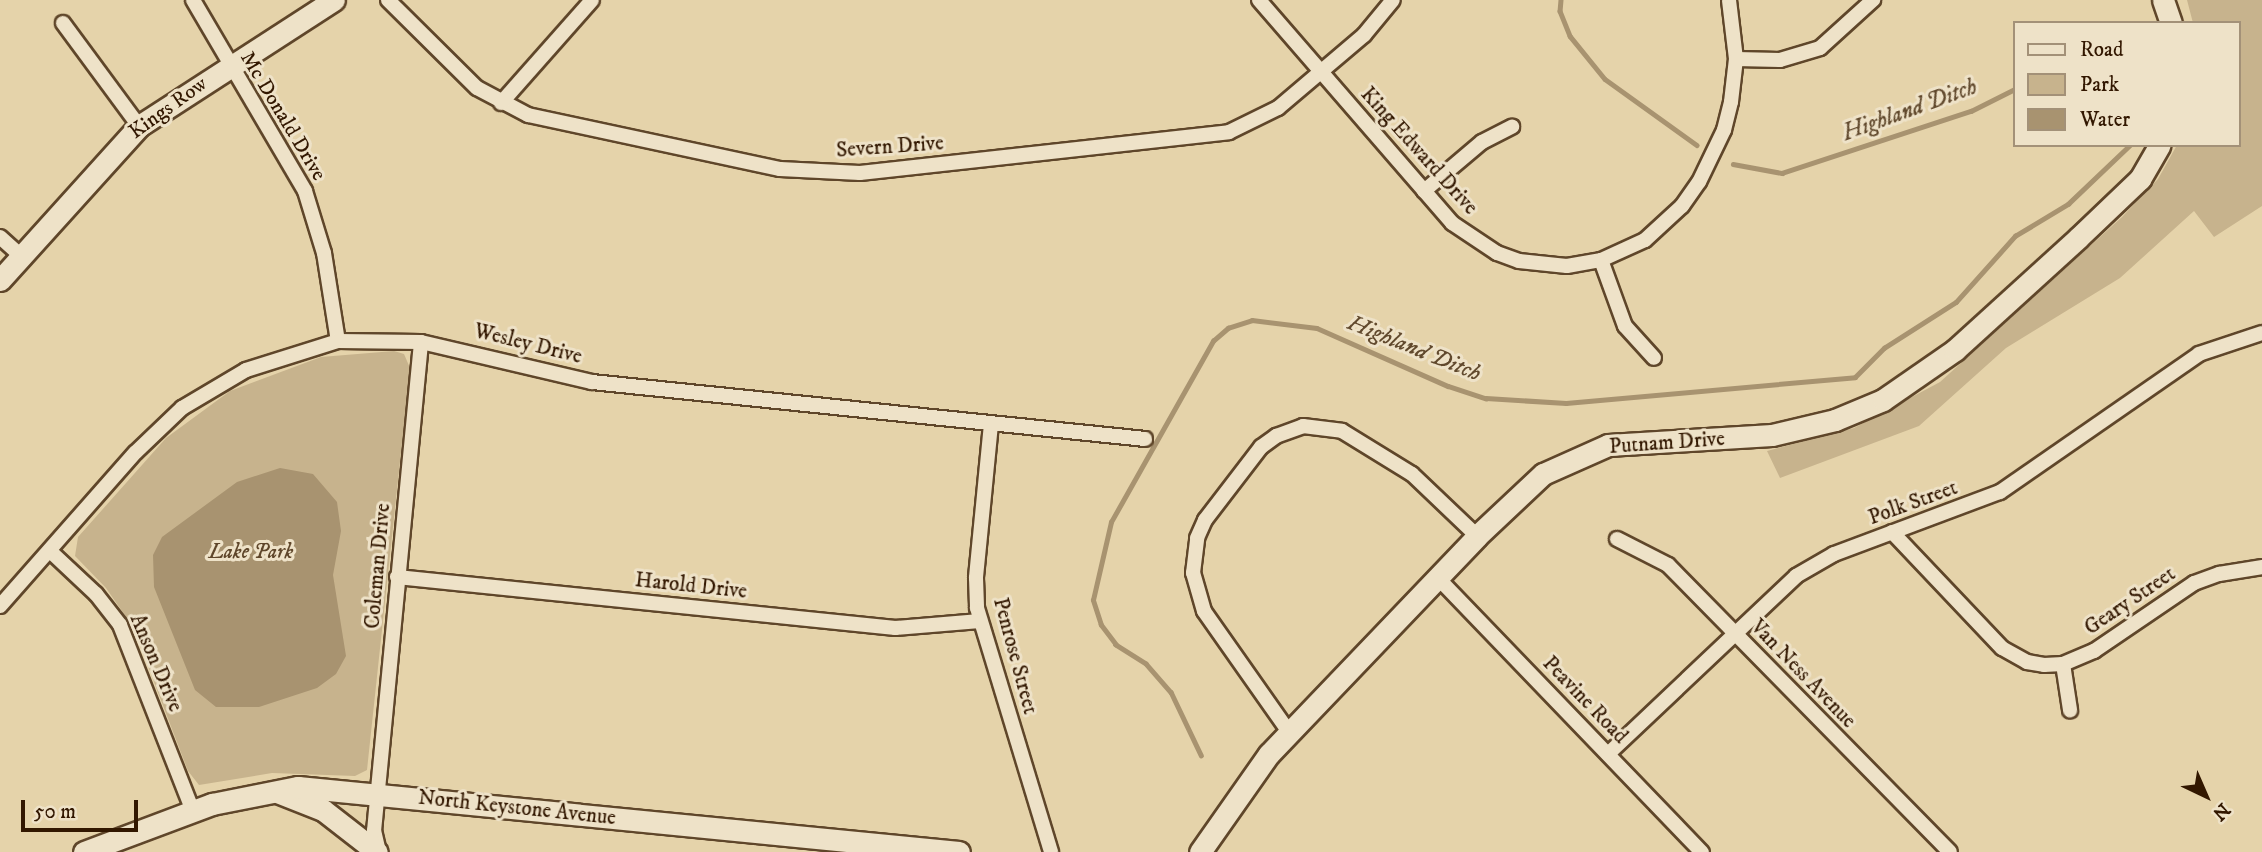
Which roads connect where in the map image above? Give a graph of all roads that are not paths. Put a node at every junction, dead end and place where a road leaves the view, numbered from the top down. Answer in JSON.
{"nodes":[{"id":1,"x":193,"y":0,"type":"edge"},
{"id":2,"x":334,"y":0,"type":"edge"},
{"id":3,"x":388,"y":0,"type":"edge"},
{"id":4,"x":592,"y":0,"type":"edge"},
{"id":5,"x":1259,"y":0,"type":"edge"},
{"id":6,"x":1393,"y":0,"type":"edge"},
{"id":7,"x":1729,"y":0,"type":"edge"},
{"id":8,"x":1873,"y":0,"type":"edge"},
{"id":9,"x":2163,"y":0,"type":"edge"},
{"id":10,"x":2170,"y":21,"type":"edge"},
{"id":11,"x":63,"y":23,"type":"dead end"},
{"id":12,"x":1736,"y":59,"type":"junction"},
{"id":13,"x":229,"y":65,"type":"junction"},
{"id":14,"x":1321,"y":72,"type":"junction"},
{"id":15,"x":501,"y":103,"type":"junction"},
{"id":16,"x":139,"y":126,"type":"junction"},
{"id":17,"x":1511,"y":127,"type":"dead end"},
{"id":18,"x":2159,"y":147,"type":"edge"},
{"id":19,"x":1424,"y":191,"type":"junction"},
{"id":20,"x":0,"y":237,"type":"edge"},
{"id":21,"x":21,"y":256,"type":"junction"},
{"id":22,"x":1601,"y":260,"type":"junction"},
{"id":23,"x":0,"y":280,"type":"edge"},
{"id":24,"x":2262,"y":333,"type":"edge"},
{"id":25,"x":338,"y":341,"type":"junction"},
{"id":26,"x":421,"y":342,"type":"junction"},
{"id":27,"x":1654,"y":358,"type":"dead end"},
{"id":28,"x":991,"y":424,"type":"junction"},
{"id":29,"x":1145,"y":439,"type":"dead end"},
{"id":30,"x":1892,"y":532,"type":"junction"},
{"id":31,"x":1477,"y":536,"type":"junction"},
{"id":32,"x":1617,"y":539,"type":"dead end"},
{"id":33,"x":50,"y":551,"type":"junction"},
{"id":34,"x":2262,"y":567,"type":"edge"},
{"id":35,"x":397,"y":577,"type":"junction"},
{"id":36,"x":1437,"y":577,"type":"junction"},
{"id":37,"x":0,"y":606,"type":"edge"},
{"id":38,"x":980,"y":621,"type":"junction"},
{"id":39,"x":1733,"y":632,"type":"junction"},
{"id":40,"x":2063,"y":664,"type":"junction"},
{"id":41,"x":2070,"y":710,"type":"dead end"},
{"id":42,"x":1289,"y":732,"type":"junction"},
{"id":43,"x":1608,"y":754,"type":"junction"},
{"id":44,"x":275,"y":791,"type":"junction"},
{"id":45,"x":380,"y":794,"type":"junction"},
{"id":46,"x":193,"y":811,"type":"junction"},
{"id":47,"x":84,"y":852,"type":"edge"},
{"id":48,"x":378,"y":852,"type":"edge"},
{"id":49,"x":959,"y":852,"type":"edge"},
{"id":50,"x":1051,"y":852,"type":"edge"},
{"id":51,"x":1200,"y":852,"type":"edge"},
{"id":52,"x":1702,"y":852,"type":"edge"},
{"id":53,"x":1950,"y":852,"type":"edge"}],
"edges":[{"from":1,"to":13,"type":"street","name":"Mc Donald Drive"},
{"from":2,"to":13,"type":"street","name":"Kings Row"},
{"from":3,"to":15,"type":"street","name":"Severn Drive"},
{"from":4,"to":15,"type":"street"},
{"from":5,"to":14,"type":"street","name":"King Edward Drive"},
{"from":6,"to":14,"type":"street","name":"Severn Drive"},
{"from":7,"to":12,"type":"street","name":"King Edward Drive"},
{"from":8,"to":12,"type":"street"},
{"from":9,"to":10,"type":"street"},
{"from":11,"to":16,"type":"street"},
{"from":12,"to":22,"type":"street","name":"King Edward Drive"},
{"from":13,"to":16,"type":"street","name":"Kings Row"},
{"from":13,"to":25,"type":"street","name":"Mc Donald Drive"},
{"from":14,"to":15,"type":"street","name":"Severn Drive"},
{"from":14,"to":19,"type":"street","name":"King Edward Drive"},
{"from":16,"to":21,"type":"street","name":"Kings Row"},
{"from":17,"to":19,"type":"street"},
{"from":18,"to":31,"type":"street","name":"Putnam Drive"},
{"from":19,"to":22,"type":"street","name":"King Edward Drive"},
{"from":20,"to":21,"type":"street"},
{"from":21,"to":23,"type":"street","name":"Kings Row"},
{"from":22,"to":27,"type":"street"},
{"from":24,"to":30,"type":"street","name":"Polk Street"},
{"from":25,"to":26,"type":"street","name":"Wesley Drive"},
{"from":25,"to":33,"type":"street","name":"Wesley Drive"},
{"from":26,"to":28,"type":"street","name":"Wesley Drive"},
{"from":26,"to":35,"type":"street","name":"Coleman Drive"},
{"from":28,"to":29,"type":"street","name":"Wesley Drive"},
{"from":28,"to":38,"type":"street","name":"Penrose Street"},
{"from":30,"to":39,"type":"street","name":"Polk Street"},
{"from":30,"to":40,"type":"street","name":"Geary Street"},
{"from":31,"to":36,"type":"street","name":"Putnam Drive"},
{"from":31,"to":42,"type":"street"},
{"from":32,"to":39,"type":"street","name":"Van Ness Avenue"},
{"from":33,"to":37,"type":"street","name":"Wesley Drive"},
{"from":33,"to":46,"type":"street","name":"Anson Drive"},
{"from":34,"to":40,"type":"street","name":"Geary Street"},
{"from":35,"to":38,"type":"street","name":"Harold Drive"},
{"from":35,"to":45,"type":"street","name":"Coleman Drive"},
{"from":36,"to":42,"type":"street","name":"Putnam Drive"},
{"from":36,"to":43,"type":"street","name":"Peavine Road"},
{"from":38,"to":50,"type":"street","name":"Penrose Street"},
{"from":39,"to":43,"type":"street","name":"Polk Street"},
{"from":39,"to":53,"type":"street","name":"Van Ness Avenue"},
{"from":40,"to":41,"type":"street"},
{"from":42,"to":51,"type":"street","name":"Putnam Drive"},
{"from":43,"to":52,"type":"street","name":"Peavine Road"},
{"from":44,"to":45,"type":"street","name":"North Keystone Avenue"},
{"from":44,"to":46,"type":"street","name":"North Keystone Avenue"},
{"from":44,"to":48,"type":"street"},
{"from":45,"to":48,"type":"street","name":"Coleman Drive"},
{"from":45,"to":49,"type":"street","name":"North Keystone Avenue"},
{"from":46,"to":47,"type":"street","name":"North Keystone Avenue"}]}
